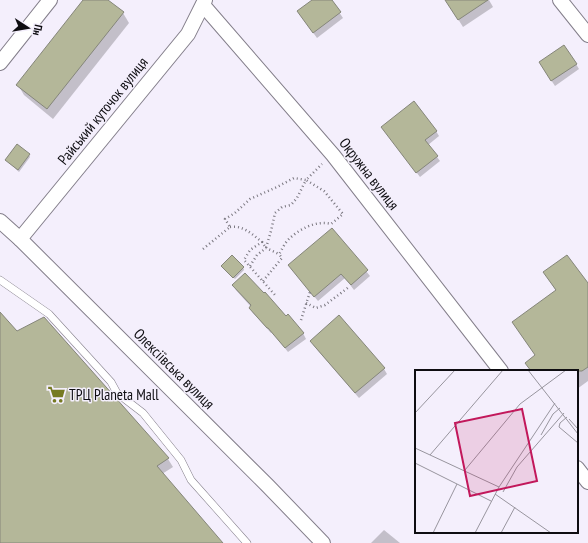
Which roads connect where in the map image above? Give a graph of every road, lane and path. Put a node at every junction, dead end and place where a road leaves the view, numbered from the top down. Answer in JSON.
{"nodes":[{"id":1,"x":50,"y":0,"type":"edge"},
{"id":2,"x":560,"y":0,"type":"edge"},
{"id":3,"x":204,"y":3,"type":"edge"},
{"id":4,"x":588,"y":36,"type":"edge"},
{"id":5,"x":0,"y":63,"type":"edge"},
{"id":6,"x":333,"y":155,"type":"junction"},
{"id":7,"x":306,"y":180,"type":"junction"},
{"id":8,"x":0,"y":221,"type":"edge"},
{"id":9,"x":230,"y":227,"type":"junction"},
{"id":10,"x":20,"y":239,"type":"junction"},
{"id":11,"x":262,"y":242,"type":"junction"},
{"id":12,"x":203,"y":248,"type":"dead end"},
{"id":13,"x":266,"y":248,"type":"junction"},
{"id":14,"x":279,"y":254,"type":"junction"},
{"id":15,"x":250,"y":266,"type":"junction"},
{"id":16,"x":0,"y":280,"type":"edge"},
{"id":17,"x":263,"y":281,"type":"junction"},
{"id":18,"x":349,"y":287,"type":"dead end"},
{"id":19,"x":310,"y":292,"type":"dead end"},
{"id":20,"x":275,"y":295,"type":"dead end"},
{"id":21,"x":306,"y":303,"type":"junction"},
{"id":22,"x":301,"y":320,"type":"dead end"},
{"id":23,"x":500,"y":370,"type":"edge"},
{"id":24,"x":578,"y":469,"type":"edge"},
{"id":25,"x":588,"y":482,"type":"edge"},
{"id":26,"x":247,"y":543,"type":"edge"},
{"id":27,"x":323,"y":543,"type":"edge"}],
"edges":[{"from":1,"to":5,"type":"street"},
{"from":2,"to":4,"type":"street"},
{"from":3,"to":6,"type":"street","name":"Окружна вулиця"},
{"from":3,"to":10,"type":"street","name":"Райський куточок вулиця"},
{"from":6,"to":7,"type":"path"},
{"from":6,"to":23,"type":"street","name":"Окружна вулиця"},
{"from":7,"to":9,"type":"path"},
{"from":7,"to":13,"type":"path"},
{"from":7,"to":14,"type":"path"},
{"from":8,"to":10,"type":"street","name":"Олексіївська вулиця"},
{"from":9,"to":11,"type":"path"},
{"from":9,"to":12,"type":"path"},
{"from":10,"to":27,"type":"street","name":"Олексіївська вулиця"},
{"from":11,"to":13,"type":"path"},
{"from":11,"to":15,"type":"path"},
{"from":13,"to":14,"type":"path"},
{"from":13,"to":15,"type":"path"},
{"from":14,"to":17,"type":"path"},
{"from":15,"to":17,"type":"path"},
{"from":16,"to":26,"type":"lane"},
{"from":17,"to":20,"type":"path"},
{"from":18,"to":21,"type":"path"},
{"from":19,"to":21,"type":"path"},
{"from":21,"to":22,"type":"path"},
{"from":24,"to":25,"type":"street"}]}
